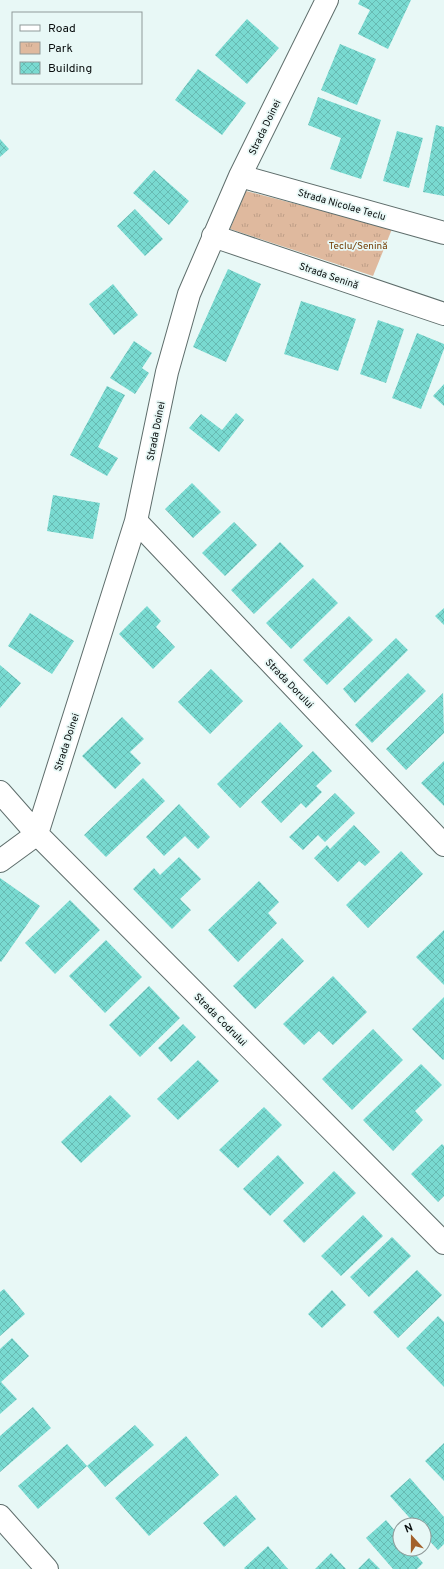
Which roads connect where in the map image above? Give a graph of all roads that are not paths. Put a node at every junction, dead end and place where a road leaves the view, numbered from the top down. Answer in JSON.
{"nodes":[{"id":1,"x":327,"y":0,"type":"edge"},
{"id":2,"x":240,"y":176,"type":"junction"},
{"id":3,"x":444,"y":233,"type":"edge"},
{"id":4,"x":214,"y":236,"type":"junction"},
{"id":5,"x":444,"y":314,"type":"edge"},
{"id":6,"x":136,"y":522,"type":"junction"},
{"id":7,"x":0,"y":792,"type":"edge"},
{"id":8,"x":37,"y":834,"type":"junction"},
{"id":9,"x":444,"y":845,"type":"edge"},
{"id":10,"x":0,"y":861,"type":"edge"},
{"id":11,"x":444,"y":1243,"type":"edge"},
{"id":12,"x":0,"y":1516,"type":"edge"},
{"id":13,"x":47,"y":1569,"type":"edge"}],
"edges":[{"from":1,"to":2,"type":"street","name":"Strada Doinei"},
{"from":2,"to":3,"type":"street","name":"Strada Nicolae Teclu"},
{"from":2,"to":4,"type":"street","name":"Strada Doinei"},
{"from":4,"to":5,"type":"street","name":"Strada Senină"},
{"from":4,"to":6,"type":"street","name":"Strada Doinei"},
{"from":6,"to":8,"type":"street","name":"Strada Doinei"},
{"from":6,"to":9,"type":"street","name":"Strada Dorului"},
{"from":7,"to":8,"type":"street","name":"Strada Codrului"},
{"from":8,"to":10,"type":"street"},
{"from":8,"to":11,"type":"street","name":"Strada Codrului"},
{"from":12,"to":13,"type":"street"}]}
